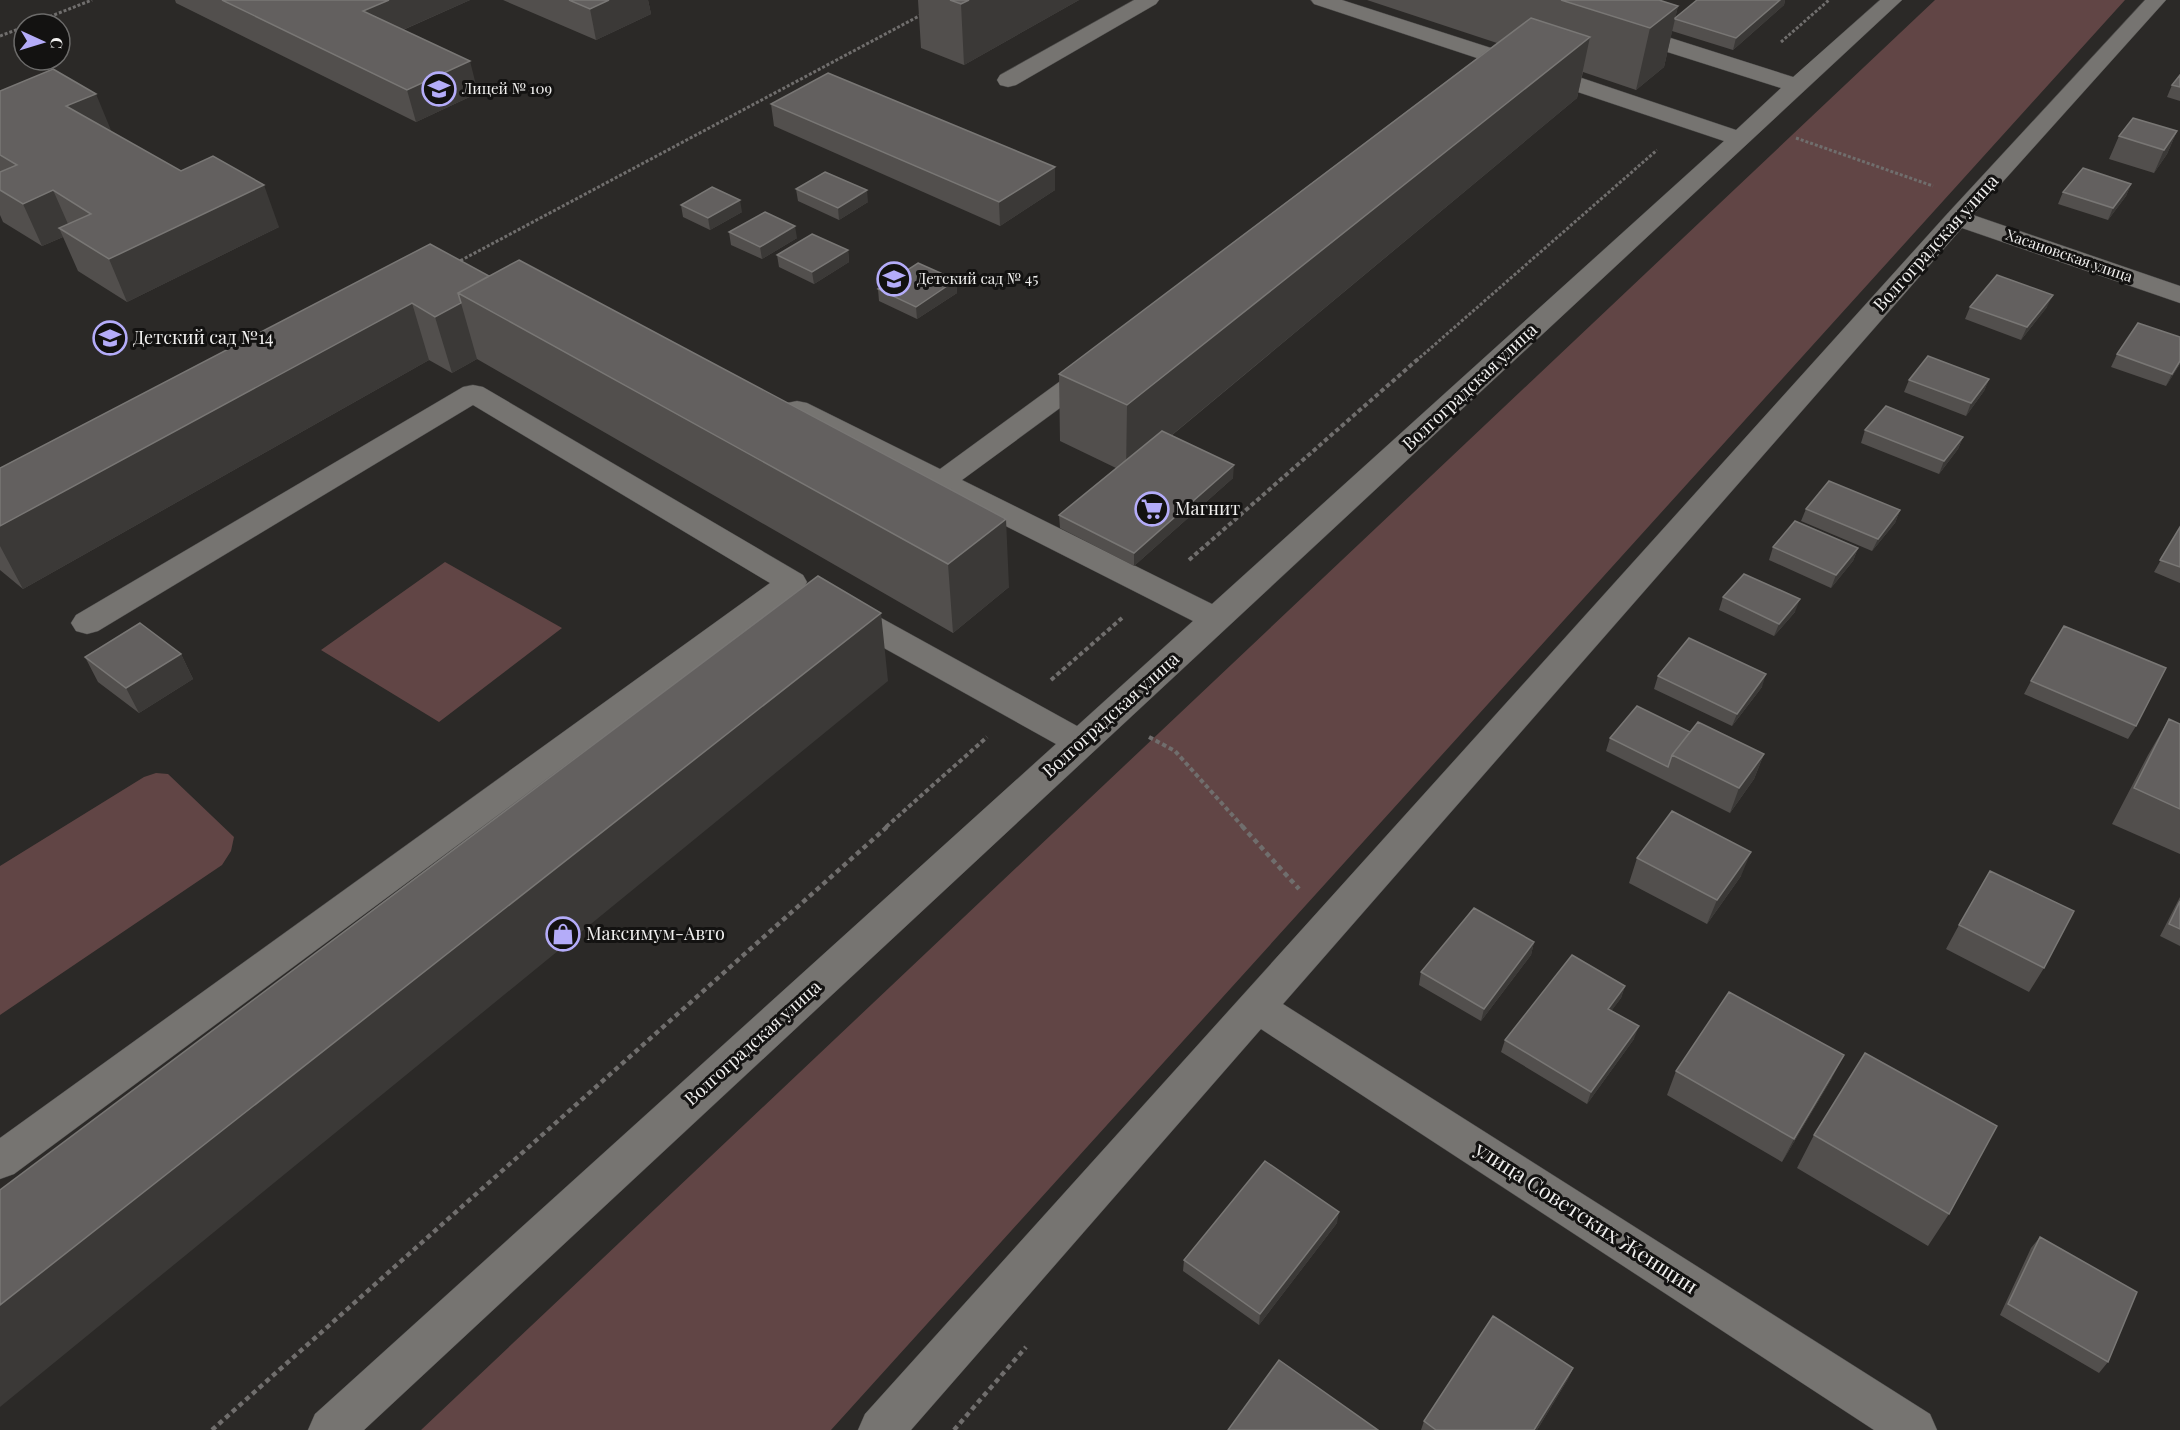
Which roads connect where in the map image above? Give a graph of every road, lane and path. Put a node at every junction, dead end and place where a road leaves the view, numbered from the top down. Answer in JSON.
{"nodes":[{"id":1,"x":92,"y":0,"type":"edge"},
{"id":2,"x":1149,"y":0,"type":"edge"},
{"id":3,"x":1321,"y":0,"type":"edge"},
{"id":4,"x":1892,"y":0,"type":"edge"},
{"id":5,"x":2156,"y":0,"type":"edge"},
{"id":6,"x":930,"y":10,"type":"dead end"},
{"id":7,"x":62,"y":12,"type":"edge"},
{"id":8,"x":1602,"y":24,"type":"dead end"},
{"id":9,"x":1511,"y":62,"type":"junction"},
{"id":10,"x":1008,"y":80,"type":"dead end"},
{"id":11,"x":1482,"y":83,"type":"edge"},
{"id":12,"x":1798,"y":86,"type":"junction"},
{"id":13,"x":1747,"y":131,"type":"junction"},
{"id":14,"x":1954,"y":222,"type":"junction"},
{"id":15,"x":446,"y":268,"type":"edge"},
{"id":16,"x":2180,"y":294,"type":"edge"},
{"id":17,"x":1115,"y":353,"type":"edge"},
{"id":18,"x":772,"y":397,"type":"edge"},
{"id":19,"x":942,"y":481,"type":"junction"},
{"id":20,"x":792,"y":582,"type":"junction"},
{"id":21,"x":1216,"y":619,"type":"junction"},
{"id":22,"x":87,"y":623,"type":"dead end"},
{"id":23,"x":1049,"y":681,"type":"dead end"},
{"id":24,"x":1111,"y":716,"type":"junction"},
{"id":25,"x":1081,"y":743,"type":"junction"},
{"id":26,"x":1331,"y":924,"type":"junction"},
{"id":27,"x":1257,"y":1007,"type":"junction"},
{"id":28,"x":0,"y":1161,"type":"edge"},
{"id":29,"x":331,"y":1430,"type":"edge"},
{"id":30,"x":881,"y":1430,"type":"edge"},
{"id":31,"x":1914,"y":1430,"type":"edge"}],
"edges":[{"from":1,"to":7,"type":"path"},
{"from":2,"to":10,"type":"street"},
{"from":3,"to":9,"type":"street"},
{"from":4,"to":12,"type":"street","name":"Волгоградская улица"},
{"from":5,"to":14,"type":"street","name":"Волгоградская улица"},
{"from":6,"to":15,"type":"path"},
{"from":8,"to":12,"type":"street"},
{"from":9,"to":11,"type":"street"},
{"from":9,"to":13,"type":"street"},
{"from":12,"to":13,"type":"street","name":"Волгоградская улица"},
{"from":13,"to":14,"type":"path"},
{"from":13,"to":21,"type":"street","name":"Волгоградская улица"},
{"from":14,"to":16,"type":"street","name":"Хасановская улица"},
{"from":14,"to":26,"type":"street","name":"Волгоградская улица"},
{"from":17,"to":19,"type":"street"},
{"from":18,"to":19,"type":"street"},
{"from":19,"to":21,"type":"street"},
{"from":20,"to":22,"type":"street"},
{"from":20,"to":25,"type":"street"},
{"from":20,"to":28,"type":"street"},
{"from":21,"to":24,"type":"street","name":"Волгоградская улица"},
{"from":23,"to":24,"type":"path"},
{"from":24,"to":25,"type":"street","name":"Волгоградская улица"},
{"from":24,"to":26,"type":"path"},
{"from":25,"to":29,"type":"street","name":"Волгоградская улица"},
{"from":26,"to":27,"type":"street","name":"Волгоградская улица"},
{"from":27,"to":30,"type":"street","name":"Волгоградская улица"},
{"from":27,"to":31,"type":"street","name":"улица Советских Женщин"}]}
